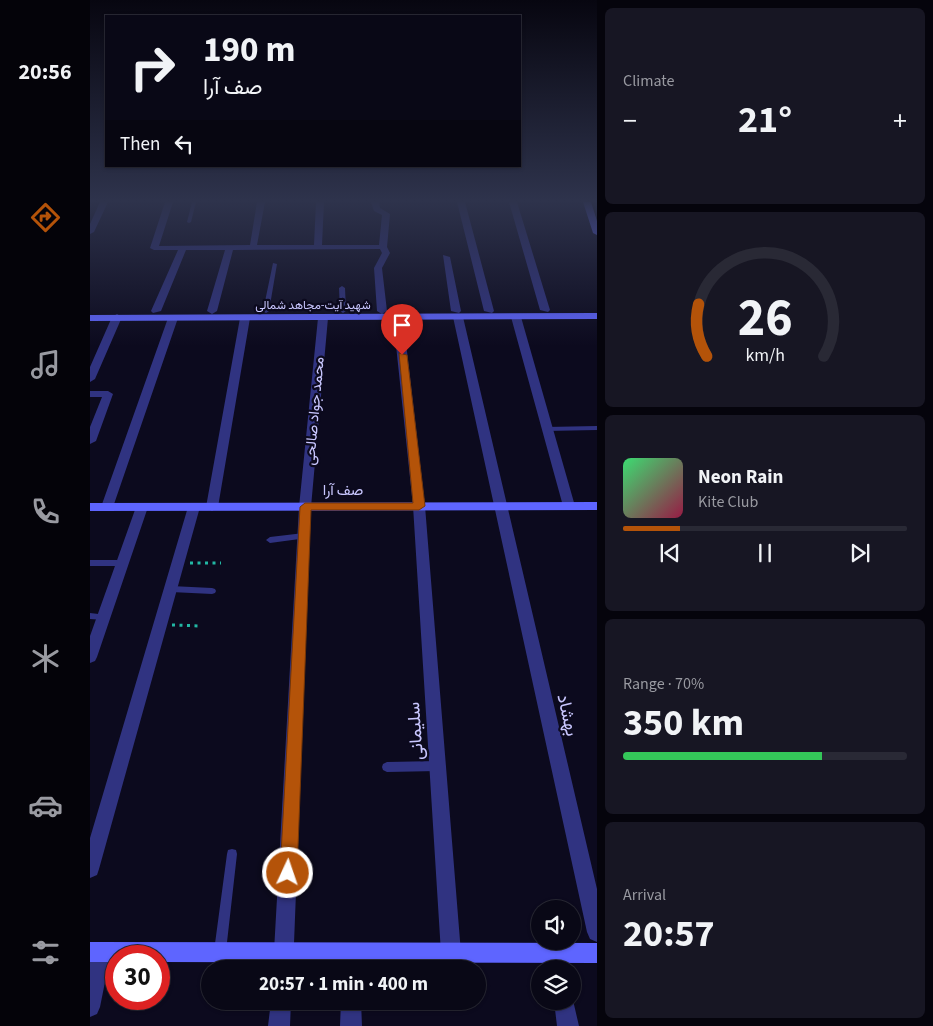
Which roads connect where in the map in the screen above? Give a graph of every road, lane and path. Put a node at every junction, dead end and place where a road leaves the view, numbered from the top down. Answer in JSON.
{"nodes":[{"id":1,"x":182,"y":250,"type":"edge"},
{"id":2,"x":229,"y":250,"type":"edge"},
{"id":3,"x":384,"y":250,"type":"edge"},
{"id":4,"x":473,"y":250,"type":"edge"},
{"id":5,"x":527,"y":250,"type":"edge"},
{"id":6,"x":446,"y":257,"type":"dead end"},
{"id":7,"x":275,"y":264,"type":"dead end"},
{"id":8,"x":342,"y":288,"type":"dead end"},
{"id":9,"x":545,"y":310,"type":"junction"},
{"id":10,"x":597,"y":310,"type":"edge"},
{"id":11,"x":156,"y":311,"type":"junction"},
{"id":12,"x":212,"y":311,"type":"junction"},
{"id":13,"x":266,"y":311,"type":"junction"},
{"id":14,"x":342,"y":311,"type":"junction"},
{"id":15,"x":382,"y":311,"type":"junction"},
{"id":16,"x":489,"y":311,"type":"junction"},
{"id":17,"x":90,"y":312,"type":"edge"},
{"id":18,"x":457,"y":314,"type":"junction"},
{"id":19,"x":597,"y":316,"type":"edge"},
{"id":20,"x":117,"y":317,"type":"junction"},
{"id":21,"x":398,"y":317,"type":"junction"},
{"id":22,"x":516,"y":317,"type":"junction"},
{"id":23,"x":90,"y":318,"type":"edge"},
{"id":24,"x":173,"y":318,"type":"junction"},
{"id":25,"x":245,"y":318,"type":"junction"},
{"id":26,"x":323,"y":318,"type":"junction"},
{"id":27,"x":90,"y":379,"type":"edge"},
{"id":28,"x":90,"y":394,"type":"edge"},
{"id":29,"x":597,"y":428,"type":"edge"},
{"id":30,"x":546,"y":429,"type":"junction"},
{"id":31,"x":90,"y":440,"type":"edge"},
{"id":32,"x":419,"y":506,"type":"junction"},
{"id":33,"x":501,"y":506,"type":"junction"},
{"id":34,"x":569,"y":506,"type":"junction"},
{"id":35,"x":597,"y":506,"type":"edge"},
{"id":36,"x":90,"y":507,"type":"edge"},
{"id":37,"x":108,"y":507,"type":"junction"},
{"id":38,"x":142,"y":507,"type":"junction"},
{"id":39,"x":194,"y":507,"type":"junction"},
{"id":40,"x":212,"y":507,"type":"junction"},
{"id":41,"x":305,"y":507,"type":"junction"},
{"id":42,"x":304,"y":536,"type":"junction"},
{"id":43,"x":270,"y":540,"type":"dead end"},
{"id":44,"x":90,"y":563,"type":"edge"},
{"id":45,"x":122,"y":563,"type":"junction"},
{"id":46,"x":178,"y":563,"type":"junction"},
{"id":47,"x":221,"y":563,"type":"dead end"},
{"id":48,"x":171,"y":589,"type":"junction"},
{"id":49,"x":212,"y":591,"type":"dead end"},
{"id":50,"x":90,"y":616,"type":"edge"},
{"id":51,"x":104,"y":616,"type":"junction"},
{"id":52,"x":160,"y":625,"type":"junction"},
{"id":53,"x":201,"y":626,"type":"dead end"},
{"id":54,"x":90,"y":657,"type":"edge"},
{"id":55,"x":438,"y":766,"type":"junction"},
{"id":56,"x":387,"y":767,"type":"dead end"},
{"id":57,"x":232,"y":854,"type":"dead end"},
{"id":58,"x":90,"y":868,"type":"edge"},
{"id":59,"x":597,"y":932,"type":"edge"},
{"id":60,"x":96,"y":952,"type":"edge"},
{"id":61,"x":220,"y":953,"type":"junction"},
{"id":62,"x":451,"y":953,"type":"junction"},
{"id":63,"x":597,"y":953,"type":"edge"},
{"id":64,"x":276,"y":960,"type":"edge"},
{"id":65,"x":284,"y":960,"type":"edge"},
{"id":66,"x":364,"y":960,"type":"edge"},
{"id":67,"x":544,"y":960,"type":"edge"},
{"id":68,"x":562,"y":960,"type":"edge"},
{"id":69,"x":90,"y":1007,"type":"edge"},
{"id":70,"x":280,"y":1010,"type":"edge"},
{"id":71,"x":351,"y":1010,"type":"edge"},
{"id":72,"x":565,"y":1010,"type":"edge"},
{"id":73,"x":279,"y":1026,"type":"edge"},
{"id":74,"x":351,"y":1026,"type":"edge"},
{"id":75,"x":568,"y":1026,"type":"edge"}],
"edges":[{"from":1,"to":11,"type":"street"},
{"from":2,"to":12,"type":"street"},
{"from":3,"to":15,"type":"street"},
{"from":4,"to":16,"type":"street"},
{"from":5,"to":9,"type":"street"},
{"from":6,"to":18,"type":"street","name":"بهشاد"},
{"from":7,"to":13,"type":"lane"},
{"from":8,"to":14,"type":"lane"},
{"from":9,"to":10,"type":"main road","name":"شهید آیت-مجاهد شمالی"},
{"from":9,"to":16,"type":"main road","name":"شهید آیت-مجاهد شمالی"},
{"from":11,"to":12,"type":"main road","name":"شهید آیت-مجاهد شمالی"},
{"from":11,"to":17,"type":"main road","name":"شهید آیت-مجاهد شمالی"},
{"from":12,"to":13,"type":"main road","name":"شهید آیت-مجاهد شمالی"},
{"from":13,"to":14,"type":"main road","name":"شهید آیت-مجاهد شمالی"},
{"from":14,"to":15,"type":"main road","name":"شهید آیت-مجاهد شمالی"},
{"from":15,"to":18,"type":"main road","name":"شهید آیت-مجاهد شمالی"},
{"from":16,"to":18,"type":"main road","name":"شهید آیت-مجاهد شمالی"},
{"from":18,"to":21,"type":"main road","name":"شهید آیت-مجاهد شمالی"},
{"from":18,"to":22,"type":"main road","name":"شهید آیت-مجاهد شمالی"},
{"from":18,"to":33,"type":"street","name":"بهشاد"},
{"from":19,"to":22,"type":"main road","name":"شهید آیت-مجاهد شمالی"},
{"from":20,"to":23,"type":"main road","name":"شهید آیت-مجاهد شمالی"},
{"from":20,"to":24,"type":"main road","name":"شهید آیت-مجاهد شمالی"},
{"from":20,"to":27,"type":"street"},
{"from":21,"to":26,"type":"main road","name":"شهید آیت-مجاهد شمالی"},
{"from":21,"to":32,"type":"street","name":"سلیمانی"},
{"from":22,"to":30,"type":"street"},
{"from":24,"to":25,"type":"main road","name":"شهید آیت-مجاهد شمالی"},
{"from":24,"to":37,"type":"street"},
{"from":25,"to":26,"type":"main road","name":"شهید آیت-مجاهد شمالی"},
{"from":25,"to":40,"type":"street"},
{"from":26,"to":41,"type":"street","name":"محمد جواد صالحی"},
{"from":28,"to":31,"type":"street"},
{"from":29,"to":30,"type":"lane"},
{"from":30,"to":34,"type":"street"},
{"from":32,"to":33,"type":"main road","name":"صف آرا"},
{"from":32,"to":41,"type":"main road","name":"صف آرا"},
{"from":32,"to":55,"type":"street","name":"سلیمانی"},
{"from":33,"to":34,"type":"main road","name":"صف آرا"},
{"from":33,"to":59,"type":"street","name":"بهشاد"},
{"from":34,"to":35,"type":"main road","name":"صف آرا"},
{"from":36,"to":37,"type":"main road","name":"صف آرا"},
{"from":37,"to":38,"type":"main road","name":"صف آرا"},
{"from":38,"to":39,"type":"main road","name":"صف آرا"},
{"from":38,"to":45,"type":"street"},
{"from":39,"to":40,"type":"main road","name":"صف آرا"},
{"from":39,"to":46,"type":"street"},
{"from":40,"to":41,"type":"main road","name":"صف آرا"},
{"from":41,"to":42,"type":"street","name":"محمد جواد صالحی"},
{"from":42,"to":43,"type":"lane"},
{"from":42,"to":65,"type":"street","name":"محمد جواد صالحی"},
{"from":44,"to":45,"type":"lane"},
{"from":45,"to":51,"type":"street"},
{"from":46,"to":47,"type":"path"},
{"from":46,"to":48,"type":"street"},
{"from":48,"to":49,"type":"lane"},
{"from":48,"to":52,"type":"street"},
{"from":50,"to":51,"type":"lane"},
{"from":51,"to":54,"type":"street"},
{"from":52,"to":53,"type":"path"},
{"from":52,"to":58,"type":"street"},
{"from":55,"to":56,"type":"lane"},
{"from":55,"to":62,"type":"street","name":"سلیمانی"},
{"from":57,"to":61,"type":"lane"},
{"from":60,"to":61,"type":"main road"},
{"from":60,"to":69,"type":"street"},
{"from":61,"to":64,"type":"main road"},
{"from":62,"to":66,"type":"main road"},
{"from":62,"to":67,"type":"main road"},
{"from":63,"to":68,"type":"main road"},
{"from":70,"to":73,"type":"street"},
{"from":71,"to":74,"type":"street"},
{"from":72,"to":75,"type":"street"}]}
